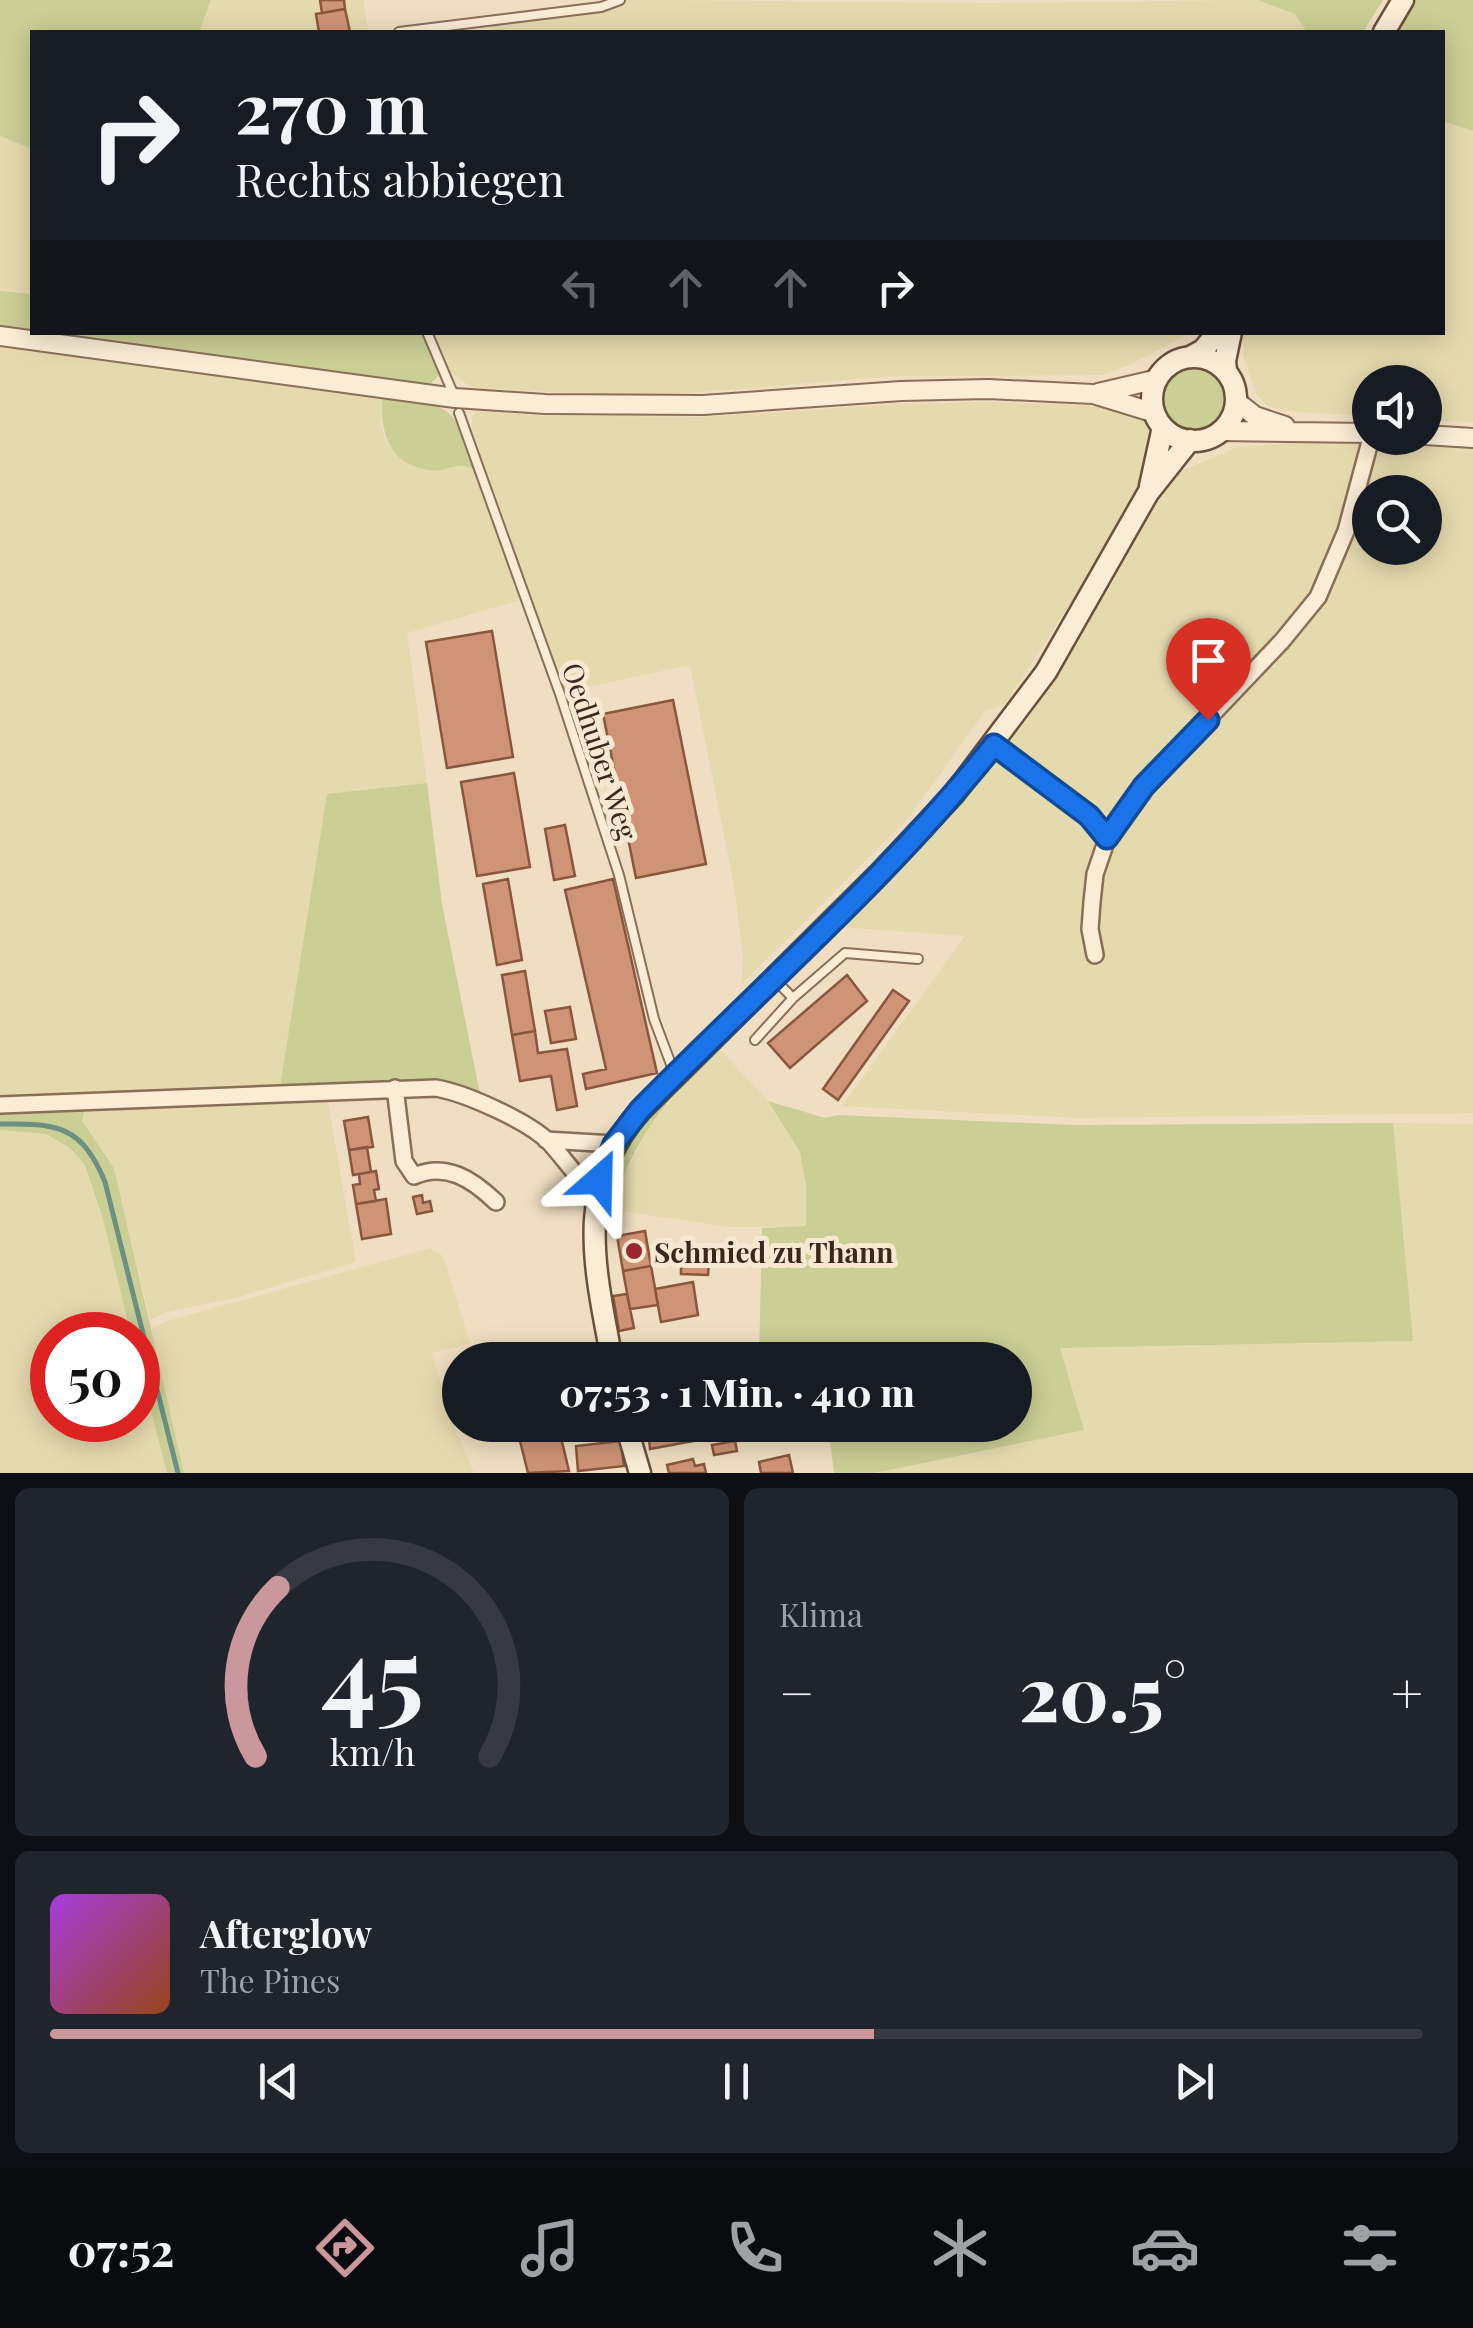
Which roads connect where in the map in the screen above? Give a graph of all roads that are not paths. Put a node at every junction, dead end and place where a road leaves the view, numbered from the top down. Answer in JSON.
{"nodes":[{"id":1,"x":620,"y":0,"type":"edge"},
{"id":2,"x":1403,"y":0,"type":"edge"},
{"id":3,"x":414,"y":30,"type":"edge"},
{"id":4,"x":1385,"y":30,"type":"edge"},
{"id":5,"x":428,"y":335,"type":"edge"},
{"id":6,"x":1216,"y":335,"type":"edge"},
{"id":7,"x":1230,"y":335,"type":"edge"},
{"id":8,"x":0,"y":336,"type":"edge"},
{"id":9,"x":1190,"y":357,"type":"junction"},
{"id":10,"x":1226,"y":371,"type":"junction"},
{"id":11,"x":1158,"y":379,"type":"junction"},
{"id":12,"x":1093,"y":394,"type":"junction"},
{"id":13,"x":1236,"y":400,"type":"junction"},
{"id":14,"x":457,"y":406,"type":"junction"},
{"id":15,"x":1159,"y":420,"type":"junction"},
{"id":16,"x":1300,"y":430,"type":"junction"},
{"id":17,"x":1222,"y":431,"type":"junction"},
{"id":18,"x":1352,"y":434,"type":"edge"},
{"id":19,"x":1442,"y":436,"type":"edge"},
{"id":20,"x":1473,"y":438,"type":"edge"},
{"id":21,"x":1190,"y":440,"type":"junction"},
{"id":22,"x":1366,"y":455,"type":"edge"},
{"id":23,"x":1148,"y":493,"type":"junction"},
{"id":24,"x":994,"y":745,"type":"junction"},
{"id":25,"x":1107,"y":838,"type":"junction"},
{"id":26,"x":1095,"y":955,"type":"dead end"},
{"id":27,"x":918,"y":958,"type":"dead end"},
{"id":28,"x":774,"y":978,"type":"junction"},
{"id":29,"x":793,"y":998,"type":"junction"},
{"id":30,"x":754,"y":1040,"type":"dead end"},
{"id":31,"x":675,"y":1075,"type":"junction"},
{"id":32,"x":395,"y":1088,"type":"junction"},
{"id":33,"x":0,"y":1105,"type":"edge"},
{"id":34,"x":546,"y":1140,"type":"junction"},
{"id":35,"x":614,"y":1144,"type":"junction"},
{"id":36,"x":597,"y":1194,"type":"junction"},
{"id":37,"x":496,"y":1202,"type":"dead end"},
{"id":38,"x":609,"y":1342,"type":"edge"},
{"id":39,"x":631,"y":1442,"type":"edge"},
{"id":40,"x":640,"y":1473,"type":"edge"}],
"edges":[{"from":1,"to":3,"type":"lane"},
{"from":2,"to":4,"type":"main road"},
{"from":5,"to":14,"type":"lane","name":"Oedhuber Weg"},
{"from":6,"to":9,"type":"main road"},
{"from":7,"to":10,"type":"main road"},
{"from":8,"to":14,"type":"street"},
{"from":9,"to":10,"type":"main road"},
{"from":9,"to":11,"type":"main road"},
{"from":10,"to":13,"type":"main road"},
{"from":11,"to":12,"type":"street"},
{"from":11,"to":15,"type":"main road"},
{"from":12,"to":14,"type":"street"},
{"from":12,"to":15,"type":"street"},
{"from":13,"to":16,"type":"street"},
{"from":13,"to":17,"type":"main road"},
{"from":14,"to":31,"type":"lane","name":"Oedhuber Weg"},
{"from":15,"to":21,"type":"main road"},
{"from":15,"to":23,"type":"main road"},
{"from":16,"to":17,"type":"street"},
{"from":16,"to":18,"type":"street"},
{"from":17,"to":21,"type":"main road"},
{"from":19,"to":20,"type":"street"},
{"from":21,"to":23,"type":"main road"},
{"from":22,"to":25,"type":"street"},
{"from":23,"to":24,"type":"main road"},
{"from":24,"to":25,"type":"street"},
{"from":24,"to":28,"type":"main road"},
{"from":25,"to":26,"type":"street"},
{"from":27,"to":29,"type":"lane"},
{"from":28,"to":29,"type":"lane"},
{"from":28,"to":31,"type":"main road"},
{"from":29,"to":30,"type":"lane"},
{"from":31,"to":35,"type":"main road"},
{"from":32,"to":33,"type":"street"},
{"from":32,"to":34,"type":"street"},
{"from":32,"to":37,"type":"street"},
{"from":34,"to":35,"type":"street"},
{"from":34,"to":36,"type":"street"},
{"from":35,"to":36,"type":"main road"},
{"from":36,"to":38,"type":"main road"},
{"from":39,"to":40,"type":"main road"}]}
